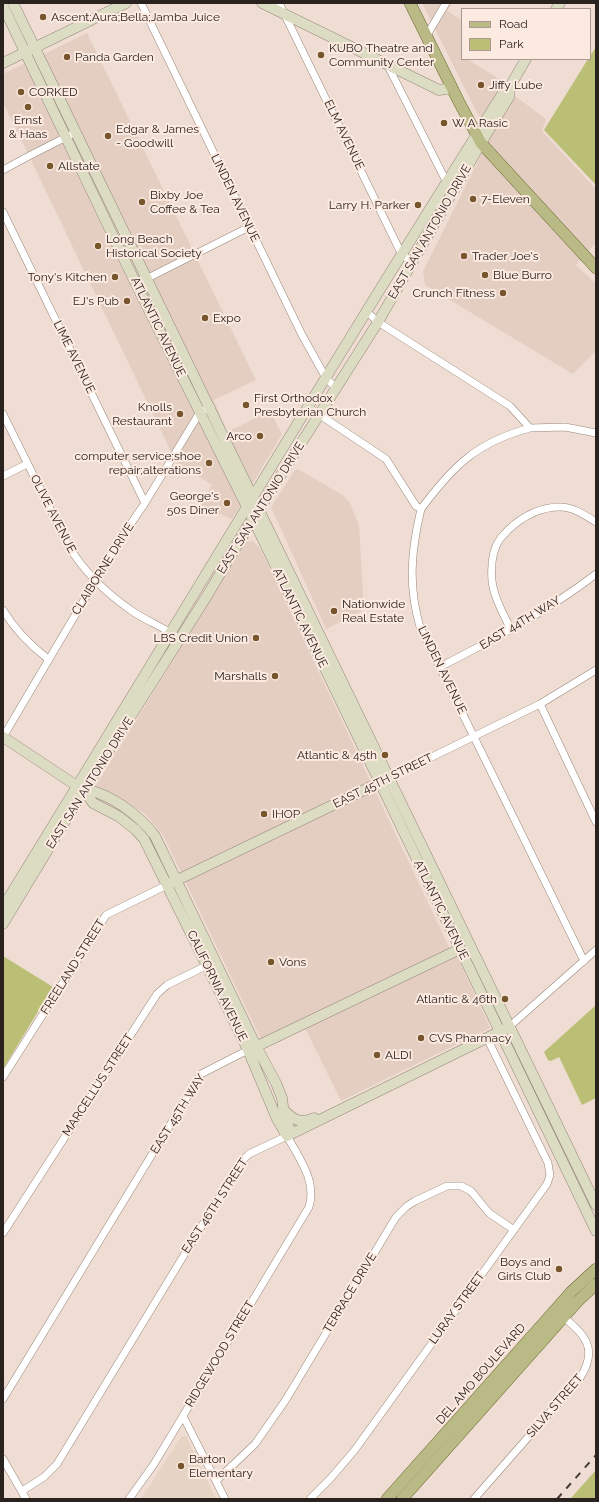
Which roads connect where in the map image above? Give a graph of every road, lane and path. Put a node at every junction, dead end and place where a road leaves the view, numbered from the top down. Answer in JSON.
{"nodes":[{"id":1,"x":13,"y":3,"type":"edge"},
{"id":2,"x":126,"y":3,"type":"edge"},
{"id":3,"x":141,"y":3,"type":"edge"},
{"id":4,"x":262,"y":3,"type":"edge"},
{"id":5,"x":279,"y":3,"type":"edge"},
{"id":6,"x":410,"y":3,"type":"edge"},
{"id":7,"x":446,"y":3,"type":"edge"},
{"id":8,"x":3,"y":6,"type":"edge"},
{"id":9,"x":284,"y":14,"type":"junction"},
{"id":10,"x":427,"y":35,"type":"junction"},
{"id":11,"x":35,"y":48,"type":"junction"},
{"id":12,"x":25,"y":52,"type":"junction"},
{"id":13,"x":525,"y":60,"type":"edge"},
{"id":14,"x":3,"y":63,"type":"edge"},
{"id":15,"x":387,"y":64,"type":"junction"},
{"id":16,"x":452,"y":88,"type":"junction"},
{"id":17,"x":76,"y":132,"type":"junction"},
{"id":18,"x":66,"y":137,"type":"junction"},
{"id":19,"x":479,"y":139,"type":"junction"},
{"id":20,"x":3,"y":170,"type":"edge"},
{"id":21,"x":446,"y":181,"type":"junction"},
{"id":22,"x":452,"y":193,"type":"junction"},
{"id":23,"x":3,"y":212,"type":"edge"},
{"id":24,"x":249,"y":227,"type":"junction"},
{"id":25,"x":402,"y":255,"type":"junction"},
{"id":26,"x":413,"y":262,"type":"junction"},
{"id":27,"x":596,"y":268,"type":"edge"},
{"id":28,"x":147,"y":278,"type":"junction"},
{"id":29,"x":136,"y":284,"type":"junction"},
{"id":30,"x":366,"y":311,"type":"junction"},
{"id":31,"x":378,"y":322,"type":"junction"},
{"id":32,"x":326,"y":378,"type":"junction"},
{"id":33,"x":336,"y":388,"type":"junction"},
{"id":34,"x":211,"y":407,"type":"junction"},
{"id":35,"x":308,"y":407,"type":"junction"},
{"id":36,"x":200,"y":412,"type":"junction"},
{"id":37,"x":3,"y":414,"type":"edge"},
{"id":38,"x":320,"y":414,"type":"junction"},
{"id":39,"x":530,"y":428,"type":"junction"},
{"id":40,"x":596,"y":433,"type":"edge"},
{"id":41,"x":27,"y":464,"type":"junction"},
{"id":42,"x":3,"y":476,"type":"edge"},
{"id":43,"x":253,"y":495,"type":"junction"},
{"id":44,"x":145,"y":503,"type":"junction"},
{"id":45,"x":246,"y":506,"type":"junction"},
{"id":46,"x":261,"y":509,"type":"junction"},
{"id":47,"x":421,"y":510,"type":"junction"},
{"id":48,"x":253,"y":519,"type":"junction"},
{"id":49,"x":596,"y":522,"type":"edge"},
{"id":50,"x":596,"y":574,"type":"edge"},
{"id":51,"x":95,"y":582,"type":"junction"},
{"id":52,"x":3,"y":610,"type":"edge"},
{"id":53,"x":511,"y":630,"type":"junction"},
{"id":54,"x":170,"y":632,"type":"junction"},
{"id":55,"x":180,"y":639,"type":"junction"},
{"id":56,"x":48,"y":659,"type":"junction"},
{"id":57,"x":440,"y":667,"type":"junction"},
{"id":58,"x":596,"y":670,"type":"edge"},
{"id":59,"x":540,"y":704,"type":"junction"},
{"id":60,"x":3,"y":737,"type":"edge"},
{"id":61,"x":474,"y":737,"type":"junction"},
{"id":62,"x":385,"y":780,"type":"junction"},
{"id":63,"x":81,"y":788,"type":"junction"},
{"id":64,"x":596,"y":822,"type":"edge"},
{"id":65,"x":177,"y":880,"type":"junction"},
{"id":66,"x":167,"y":885,"type":"junction"},
{"id":67,"x":3,"y":907,"type":"edge"},
{"id":68,"x":3,"y":924,"type":"edge"},
{"id":69,"x":460,"y":949,"type":"junction"},
{"id":70,"x":596,"y":950,"type":"edge"},
{"id":71,"x":584,"y":961,"type":"junction"},
{"id":72,"x":212,"y":964,"type":"junction"},
{"id":73,"x":510,"y":1026,"type":"junction"},
{"id":74,"x":500,"y":1032,"type":"junction"},
{"id":75,"x":487,"y":1038,"type":"junction"},
{"id":76,"x":252,"y":1048,"type":"junction"},
{"id":77,"x":3,"y":1077,"type":"edge"},
{"id":78,"x":284,"y":1110,"type":"junction"},
{"id":79,"x":325,"y":1117,"type":"junction"},
{"id":80,"x":289,"y":1135,"type":"junction"},
{"id":81,"x":596,"y":1205,"type":"edge"},
{"id":82,"x":309,"y":1207,"type":"joint"},
{"id":83,"x":514,"y":1230,"type":"junction"},
{"id":84,"x":596,"y":1231,"type":"edge"},
{"id":85,"x":3,"y":1232,"type":"edge"},
{"id":86,"x":596,"y":1269,"type":"edge"},
{"id":87,"x":596,"y":1284,"type":"edge"},
{"id":88,"x":555,"y":1310,"type":"junction"},
{"id":89,"x":564,"y":1317,"type":"junction"},
{"id":90,"x":3,"y":1399,"type":"edge"},
{"id":91,"x":183,"y":1416,"type":"junction"},
{"id":92,"x":3,"y":1460,"type":"edge"},
{"id":93,"x":216,"y":1482,"type":"junction"},
{"id":94,"x":22,"y":1491,"type":"junction"},
{"id":95,"x":26,"y":1499,"type":"edge"},
{"id":96,"x":129,"y":1499,"type":"edge"},
{"id":97,"x":225,"y":1499,"type":"edge"},
{"id":98,"x":310,"y":1499,"type":"edge"},
{"id":99,"x":387,"y":1499,"type":"edge"},
{"id":100,"x":402,"y":1499,"type":"edge"},
{"id":101,"x":474,"y":1499,"type":"edge"}],
"edges":[{"from":1,"to":11,"type":"main road","name":"ATLANTIC AVENUE"},
{"from":2,"to":11,"type":"main road"},
{"from":3,"to":24,"type":"street","name":"LINDEN AVENUE"},
{"from":4,"to":9,"type":"main road"},
{"from":5,"to":9,"type":"street","name":"ELM AVENUE"},
{"from":6,"to":10,"type":"main road"},
{"from":7,"to":10,"type":"street"},
{"from":8,"to":12,"type":"main road","name":"ATLANTIC AVENUE"},
{"from":9,"to":15,"type":"main road"},
{"from":9,"to":25,"type":"street","name":"ELM AVENUE"},
{"from":10,"to":16,"type":"main road"},
{"from":11,"to":12,"type":"main road"},
{"from":11,"to":17,"type":"main road","name":"ATLANTIC AVENUE"},
{"from":12,"to":14,"type":"main road"},
{"from":12,"to":18,"type":"main road","name":"ATLANTIC AVENUE"},
{"from":13,"to":19,"type":"main road","name":"EAST SAN ANTONIO DRIVE"},
{"from":15,"to":16,"type":"main road"},
{"from":15,"to":21,"type":"street"},
{"from":16,"to":19,"type":"main road"},
{"from":17,"to":18,"type":"street"},
{"from":17,"to":28,"type":"main road","name":"ATLANTIC AVENUE"},
{"from":18,"to":20,"type":"street"},
{"from":18,"to":29,"type":"main road","name":"ATLANTIC AVENUE"},
{"from":19,"to":21,"type":"main road","name":"EAST SAN ANTONIO DRIVE"},
{"from":19,"to":22,"type":"main road","name":"EAST SAN ANTONIO DRIVE"},
{"from":19,"to":27,"type":"main road"},
{"from":21,"to":22,"type":"street"},
{"from":21,"to":25,"type":"main road","name":"EAST SAN ANTONIO DRIVE"},
{"from":22,"to":26,"type":"main road","name":"EAST SAN ANTONIO DRIVE"},
{"from":23,"to":44,"type":"street","name":"LIME AVENUE"},
{"from":24,"to":28,"type":"street"},
{"from":24,"to":32,"type":"street","name":"LINDEN AVENUE"},
{"from":25,"to":26,"type":"street"},
{"from":25,"to":30,"type":"main road","name":"EAST SAN ANTONIO DRIVE"},
{"from":26,"to":31,"type":"main road","name":"EAST SAN ANTONIO DRIVE"},
{"from":28,"to":29,"type":"street"},
{"from":28,"to":34,"type":"main road","name":"ATLANTIC AVENUE"},
{"from":29,"to":36,"type":"main road","name":"ATLANTIC AVENUE"},
{"from":30,"to":31,"type":"street"},
{"from":30,"to":32,"type":"main road","name":"EAST SAN ANTONIO DRIVE"},
{"from":31,"to":33,"type":"main road","name":"EAST SAN ANTONIO DRIVE"},
{"from":31,"to":39,"type":"street"},
{"from":32,"to":33,"type":"street","name":"LINDEN AVENUE"},
{"from":32,"to":35,"type":"main road","name":"EAST SAN ANTONIO DRIVE"},
{"from":33,"to":38,"type":"main road","name":"EAST SAN ANTONIO DRIVE"},
{"from":34,"to":36,"type":"street"},
{"from":34,"to":43,"type":"main road","name":"ATLANTIC AVENUE"},
{"from":35,"to":38,"type":"street"},
{"from":35,"to":43,"type":"main road","name":"EAST SAN ANTONIO DRIVE"},
{"from":36,"to":44,"type":"street","name":"CLAIBORNE DRIVE"},
{"from":36,"to":45,"type":"main road","name":"ATLANTIC AVENUE"},
{"from":37,"to":41,"type":"street","name":"OLIVE AVENUE"},
{"from":38,"to":46,"type":"main road","name":"EAST SAN ANTONIO DRIVE"},
{"from":38,"to":47,"type":"street"},
{"from":39,"to":40,"type":"street"},
{"from":39,"to":47,"type":"street"},
{"from":41,"to":42,"type":"street"},
{"from":41,"to":51,"type":"street","name":"OLIVE AVENUE"},
{"from":43,"to":45,"type":"main road","name":"EAST SAN ANTONIO DRIVE"},
{"from":43,"to":46,"type":"main road","name":"ATLANTIC AVENUE"},
{"from":44,"to":51,"type":"street","name":"CLAIBORNE DRIVE"},
{"from":45,"to":48,"type":"main road","name":"ATLANTIC AVENUE"},
{"from":45,"to":54,"type":"main road","name":"EAST SAN ANTONIO DRIVE"},
{"from":46,"to":48,"type":"main road","name":"EAST SAN ANTONIO DRIVE"},
{"from":46,"to":62,"type":"main road","name":"ATLANTIC AVENUE"},
{"from":47,"to":57,"type":"street","name":"LINDEN AVENUE"},
{"from":48,"to":55,"type":"main road","name":"EAST SAN ANTONIO DRIVE"},
{"from":48,"to":62,"type":"main road","name":"ATLANTIC AVENUE"},
{"from":49,"to":53,"type":"street"},
{"from":50,"to":53,"type":"street","name":"EAST 44TH WAY"},
{"from":51,"to":54,"type":"street","name":"OLIVE AVENUE"},
{"from":51,"to":56,"type":"street","name":"CLAIBORNE DRIVE"},
{"from":52,"to":56,"type":"street"},
{"from":53,"to":57,"type":"street","name":"EAST 44TH WAY"},
{"from":54,"to":55,"type":"street","name":"OLIVE AVENUE"},
{"from":54,"to":63,"type":"main road","name":"EAST SAN ANTONIO DRIVE"},
{"from":55,"to":63,"type":"main road","name":"EAST SAN ANTONIO DRIVE"},
{"from":56,"to":60,"type":"street","name":"CLAIBORNE DRIVE"},
{"from":57,"to":61,"type":"street","name":"LINDEN AVENUE"},
{"from":58,"to":59,"type":"street","name":"EAST 45TH STREET"},
{"from":59,"to":61,"type":"street","name":"EAST 45TH STREET"},
{"from":59,"to":64,"type":"street"},
{"from":60,"to":63,"type":"main road","name":"CALIFORNIA AVENUE"},
{"from":61,"to":62,"type":"street","name":"EAST 45TH STREET"},
{"from":61,"to":71,"type":"street","name":"LINDEN AVENUE"},
{"from":62,"to":65,"type":"main road","name":"EAST 45TH STREET"},
{"from":62,"to":69,"type":"main road","name":"ATLANTIC AVENUE"},
{"from":62,"to":73,"type":"main road","name":"ATLANTIC AVENUE"},
{"from":63,"to":65,"type":"main road","name":"CALIFORNIA AVENUE"},
{"from":63,"to":66,"type":"main road","name":"CALIFORNIA AVENUE"},
{"from":63,"to":67,"type":"main road","name":"EAST SAN ANTONIO DRIVE"},
{"from":63,"to":68,"type":"main road","name":"EAST SAN ANTONIO DRIVE"},
{"from":65,"to":66,"type":"main road","name":"EAST 45TH STREET"},
{"from":65,"to":72,"type":"main road","name":"CALIFORNIA AVENUE"},
{"from":66,"to":72,"type":"main road","name":"CALIFORNIA AVENUE"},
{"from":66,"to":77,"type":"street","name":"FREELAND STREET"},
{"from":69,"to":74,"type":"main road","name":"ATLANTIC AVENUE"},
{"from":69,"to":76,"type":"main road","name":"EAST 45TH WAY"},
{"from":70,"to":71,"type":"street","name":"EAST 46TH STREET"},
{"from":71,"to":73,"type":"street","name":"EAST 46TH STREET"},
{"from":72,"to":76,"type":"main road","name":"CALIFORNIA AVENUE"},
{"from":72,"to":85,"type":"street","name":"MARCELLUS STREET"},
{"from":73,"to":74,"type":"main road","name":"EAST 46TH STREET"},
{"from":73,"to":81,"type":"main road","name":"ATLANTIC AVENUE"},
{"from":74,"to":75,"type":"main road","name":"EAST 46TH STREET"},
{"from":74,"to":84,"type":"main road","name":"ATLANTIC AVENUE"},
{"from":75,"to":79,"type":"main road","name":"EAST 46TH STREET"},
{"from":75,"to":83,"type":"street","name":"LURAY STREET"},
{"from":76,"to":78,"type":"main road","name":"CALIFORNIA AVENUE"},
{"from":76,"to":80,"type":"main road","name":"CALIFORNIA AVENUE"},
{"from":76,"to":90,"type":"street","name":"EAST 45TH WAY"},
{"from":78,"to":79,"type":"main road"},
{"from":78,"to":80,"type":"main road","name":"CALIFORNIA AVENUE"},
{"from":79,"to":80,"type":"main road","name":"EAST 46TH STREET"},
{"from":80,"to":82,"type":"street","name":"CALIFORNIA AVENUE"},
{"from":80,"to":94,"type":"street","name":"EAST 46TH STREET"},
{"from":82,"to":91,"type":"street","name":"RIDGEWOOD STREET"},
{"from":83,"to":93,"type":"street","name":"TERRACE DRIVE"},
{"from":83,"to":98,"type":"street","name":"LURAY STREET"},
{"from":86,"to":88,"type":"main road","name":"DEL AMO BOULEVARD"},
{"from":87,"to":89,"type":"main road","name":"DEL AMO BOULEVARD"},
{"from":88,"to":89,"type":"street","name":"SILVA STREET"},
{"from":88,"to":99,"type":"main road","name":"DEL AMO BOULEVARD"},
{"from":89,"to":100,"type":"main road","name":"DEL AMO BOULEVARD"},
{"from":89,"to":101,"type":"street","name":"SILVA STREET"},
{"from":91,"to":93,"type":"street"},
{"from":91,"to":96,"type":"street","name":"RIDGEWOOD STREET"},
{"from":92,"to":94,"type":"street"},
{"from":93,"to":97,"type":"street"},
{"from":94,"to":95,"type":"street"}]}
